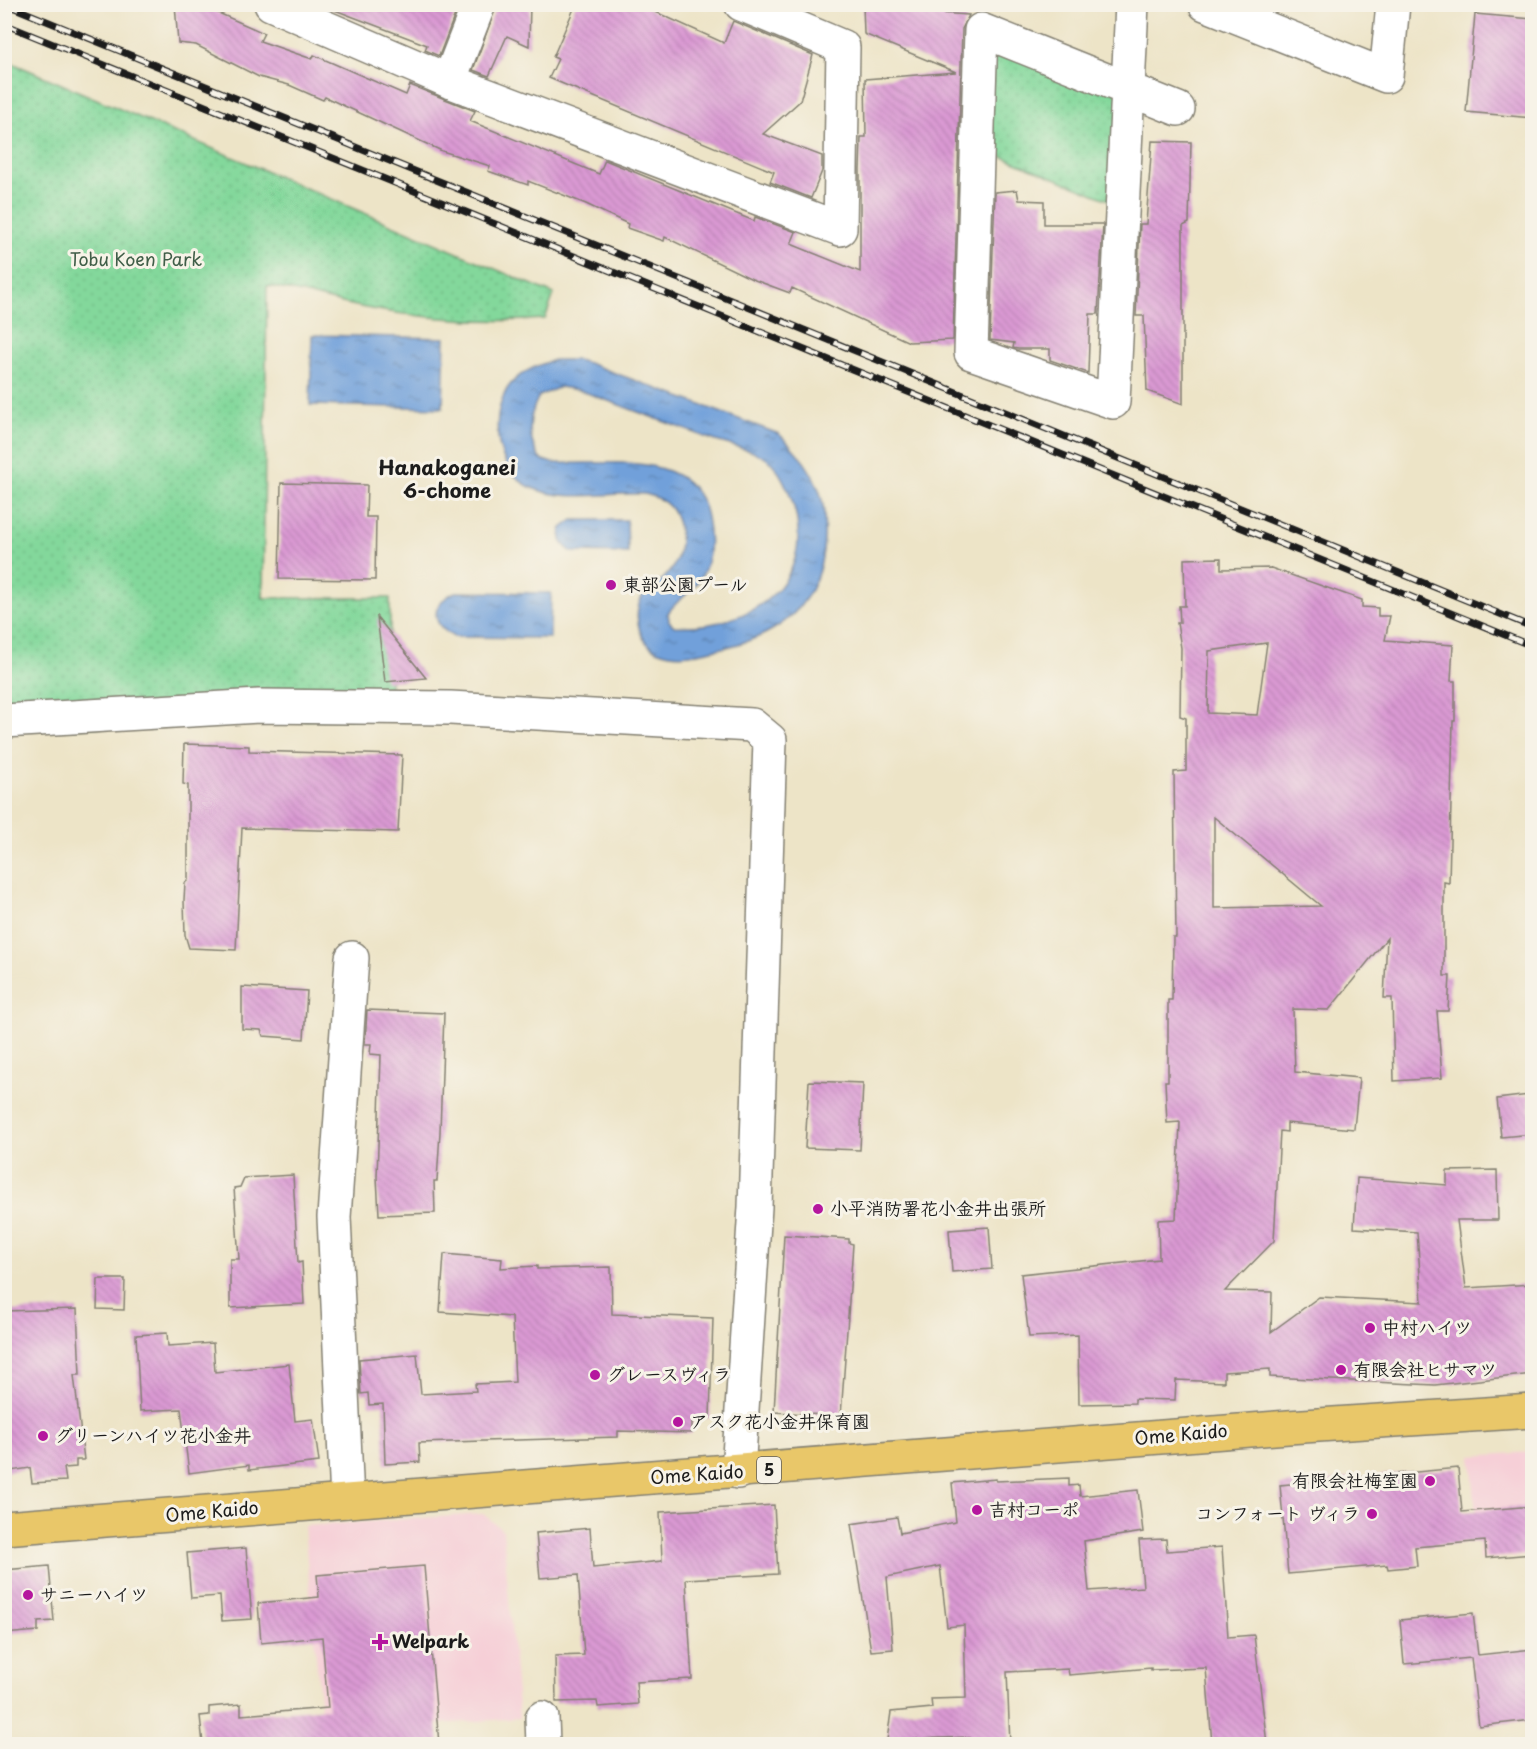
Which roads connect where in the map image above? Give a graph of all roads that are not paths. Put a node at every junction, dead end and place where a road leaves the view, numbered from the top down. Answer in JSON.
{"nodes":[{"id":1,"x":271,"y":4,"type":"edge"},
{"id":2,"x":480,"y":4,"type":"edge"},
{"id":3,"x":741,"y":4,"type":"edge"},
{"id":4,"x":1132,"y":4,"type":"edge"},
{"id":5,"x":1204,"y":4,"type":"edge"},
{"id":6,"x":1393,"y":4,"type":"edge"},
{"id":7,"x":449,"y":81,"type":"junction"},
{"id":8,"x":1130,"y":89,"type":"junction"},
{"id":9,"x":1178,"y":109,"type":"dead end"},
{"id":10,"x":4,"y":721,"type":"edge"},
{"id":11,"x":352,"y":958,"type":"dead end"},
{"id":12,"x":1533,"y":1411,"type":"edge"},
{"id":13,"x":738,"y":1472,"type":"junction"},
{"id":14,"x":347,"y":1501,"type":"junction"},
{"id":15,"x":4,"y":1528,"type":"edge"}],
"edges":[{"from":1,"to":7,"type":"street"},
{"from":2,"to":7,"type":"street"},
{"from":3,"to":7,"type":"street"},
{"from":4,"to":8,"type":"street"},
{"from":5,"to":6,"type":"street"},
{"from":8,"to":8,"type":"street"},
{"from":8,"to":9,"type":"street"},
{"from":10,"to":13,"type":"street"},
{"from":11,"to":14,"type":"street"},
{"from":12,"to":13,"type":"main road","name":"Ome Kaido","number":"5"},
{"from":13,"to":14,"type":"main road","name":"Ome Kaido","number":"5"},
{"from":14,"to":15,"type":"main road","name":"Ome Kaido","number":"5"}]}
